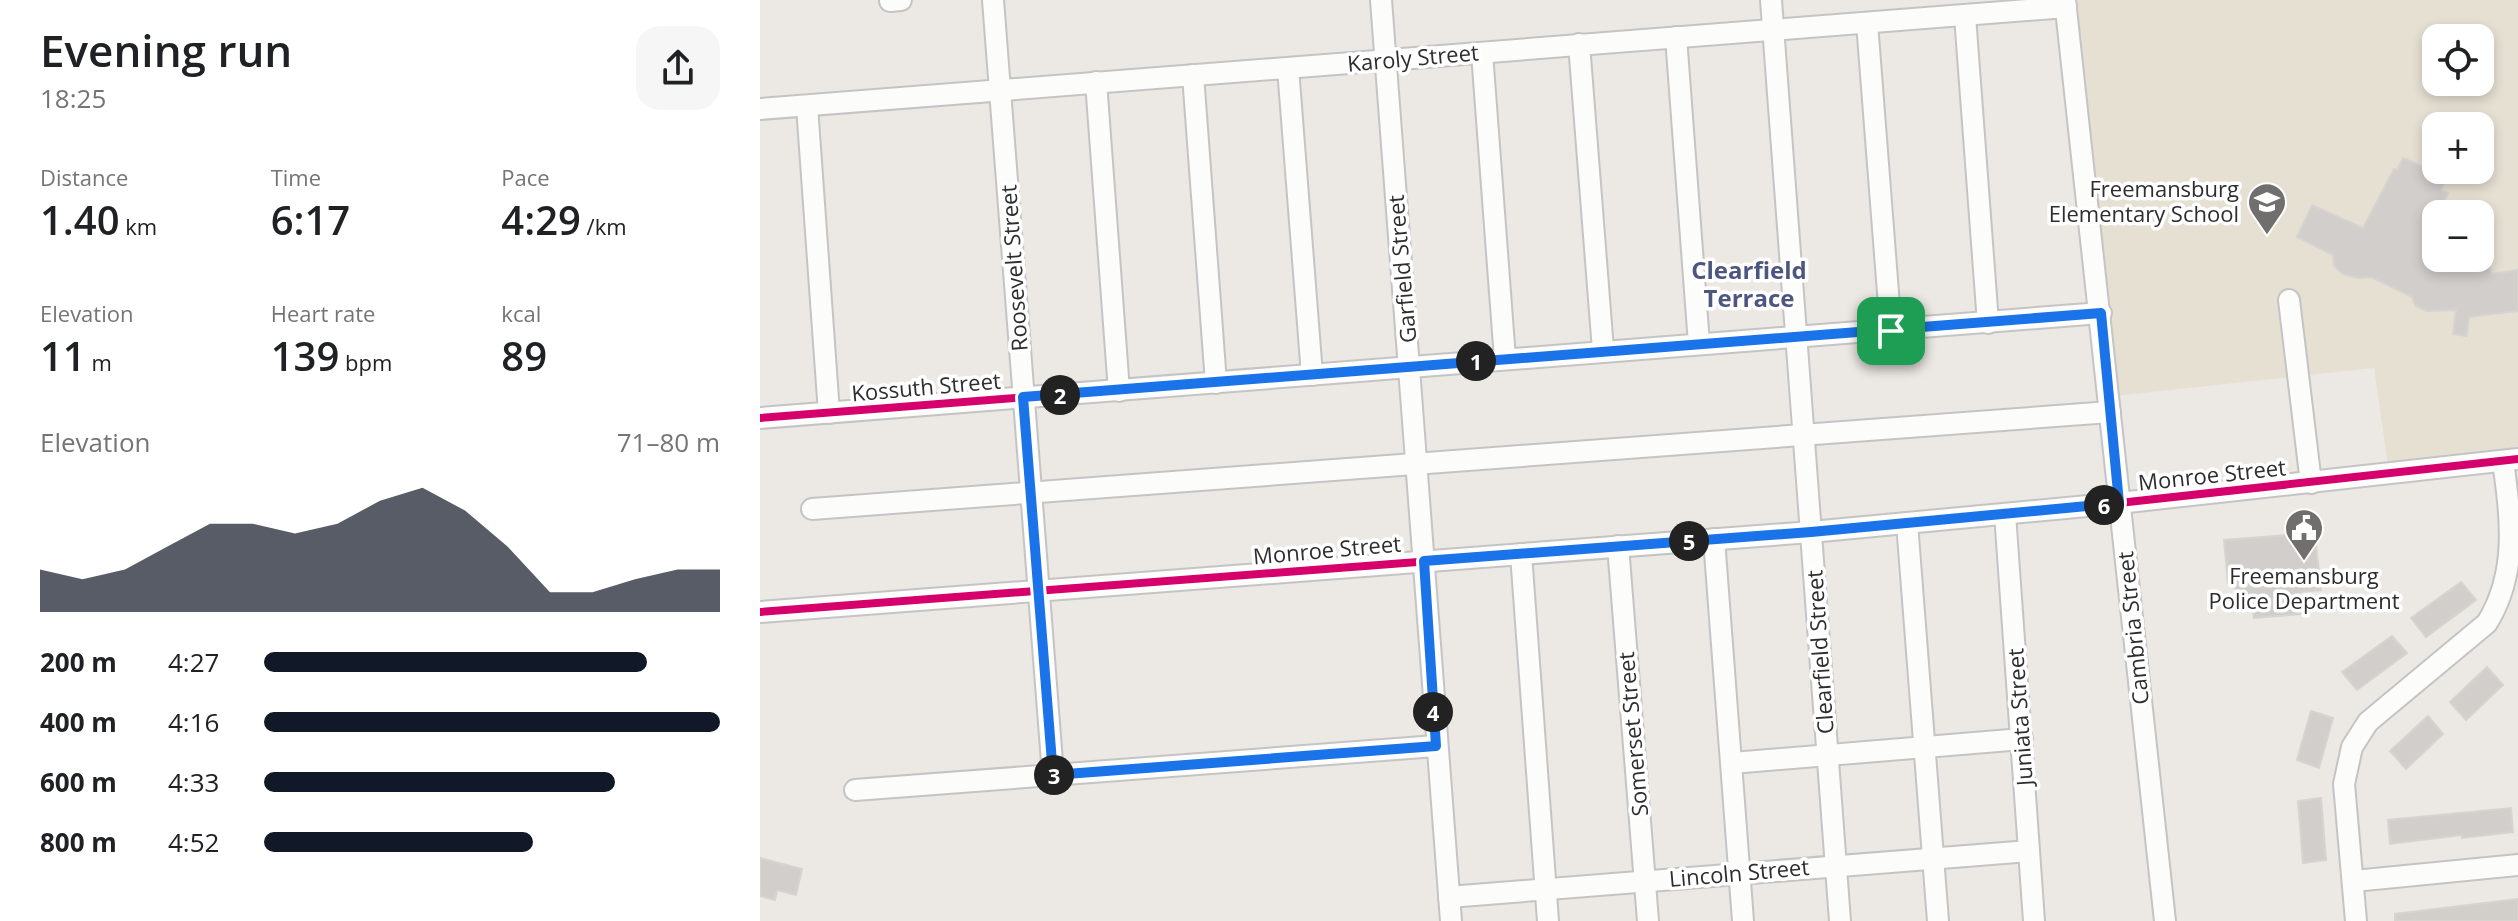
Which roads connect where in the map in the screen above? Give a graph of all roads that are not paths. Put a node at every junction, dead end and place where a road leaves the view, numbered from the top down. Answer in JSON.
{"nodes":[{"id":1,"x":901,"y":0,"type":"edge"},
{"id":2,"x":993,"y":0,"type":"edge"},
{"id":3,"x":1381,"y":0,"type":"edge"},
{"id":4,"x":1771,"y":0,"type":"edge"},
{"id":5,"x":890,"y":1,"type":"edge"},
{"id":6,"x":2066,"y":4,"type":"edge"},
{"id":7,"x":1965,"y":16,"type":"junction"},
{"id":8,"x":1867,"y":23,"type":"junction"},
{"id":9,"x":1773,"y":30,"type":"junction"},
{"id":10,"x":1676,"y":37,"type":"junction"},
{"id":11,"x":1579,"y":44,"type":"junction"},
{"id":12,"x":1482,"y":53,"type":"junction"},
{"id":13,"x":1385,"y":61,"type":"junction"},
{"id":14,"x":1288,"y":68,"type":"junction"},
{"id":15,"x":1193,"y":75,"type":"junction"},
{"id":16,"x":1096,"y":82,"type":"junction"},
{"id":17,"x":1000,"y":90,"type":"junction"},
{"id":18,"x":807,"y":106,"type":"junction"},
{"id":19,"x":760,"y":109,"type":"edge"},
{"id":20,"x":2289,"y":300,"type":"dead end"},
{"id":21,"x":2101,"y":313,"type":"junction"},
{"id":22,"x":1988,"y":323,"type":"junction"},
{"id":23,"x":1891,"y":331,"type":"junction"},
{"id":24,"x":1796,"y":337,"type":"junction"},
{"id":25,"x":1699,"y":344,"type":"junction"},
{"id":26,"x":1603,"y":350,"type":"junction"},
{"id":27,"x":1505,"y":359,"type":"junction"},
{"id":28,"x":1410,"y":367,"type":"junction"},
{"id":29,"x":1312,"y":375,"type":"junction"},
{"id":30,"x":1216,"y":383,"type":"junction"},
{"id":31,"x":1119,"y":391,"type":"junction"},
{"id":32,"x":1023,"y":397,"type":"junction"},
{"id":33,"x":2110,"y":412,"type":"junction"},
{"id":34,"x":829,"y":413,"type":"junction"},
{"id":35,"x":760,"y":418,"type":"edge"},
{"id":36,"x":1804,"y":434,"type":"junction"},
{"id":37,"x":2511,"y":460,"type":"edge"},
{"id":38,"x":1417,"y":464,"type":"junction"},
{"id":39,"x":2311,"y":483,"type":"junction"},
{"id":40,"x":1031,"y":494,"type":"junction"},
{"id":41,"x":2119,"y":503,"type":"junction"},
{"id":42,"x":812,"y":509,"type":"dead end"},
{"id":43,"x":2005,"y":514,"type":"junction"},
{"id":44,"x":1907,"y":523,"type":"junction"},
{"id":45,"x":1811,"y":532,"type":"junction"},
{"id":46,"x":1714,"y":539,"type":"junction"},
{"id":47,"x":1618,"y":546,"type":"junction"},
{"id":48,"x":1521,"y":554,"type":"junction"},
{"id":49,"x":1424,"y":561,"type":"junction"},
{"id":50,"x":1039,"y":592,"type":"junction"},
{"id":51,"x":2510,"y":606,"type":"edge"},
{"id":52,"x":760,"y":612,"type":"edge"},
{"id":53,"x":2022,"y":739,"type":"junction"},
{"id":54,"x":1436,"y":746,"type":"junction"},
{"id":55,"x":1925,"y":748,"type":"junction"},
{"id":56,"x":1828,"y":757,"type":"junction"},
{"id":57,"x":1732,"y":763,"type":"junction"},
{"id":58,"x":1053,"y":775,"type":"junction"},
{"id":59,"x":855,"y":790,"type":"dead end"},
{"id":60,"x":2029,"y":851,"type":"junction"},
{"id":61,"x":1933,"y":858,"type":"junction"},
{"id":62,"x":2518,"y":865,"type":"edge"},
{"id":63,"x":1836,"y":866,"type":"junction"},
{"id":64,"x":1740,"y":873,"type":"junction"},
{"id":65,"x":1645,"y":881,"type":"junction"},
{"id":66,"x":2354,"y":881,"type":"junction"},
{"id":67,"x":1545,"y":889,"type":"junction"},
{"id":68,"x":1449,"y":897,"type":"junction"},
{"id":69,"x":1451,"y":921,"type":"edge"},
{"id":70,"x":1548,"y":921,"type":"edge"},
{"id":71,"x":1648,"y":921,"type":"edge"},
{"id":72,"x":1743,"y":921,"type":"edge"},
{"id":73,"x":1840,"y":921,"type":"edge"},
{"id":74,"x":1938,"y":921,"type":"edge"},
{"id":75,"x":2034,"y":921,"type":"edge"},
{"id":76,"x":2165,"y":921,"type":"edge"},
{"id":77,"x":2356,"y":921,"type":"edge"}],
"edges":[{"from":1,"to":5,"type":"street"},
{"from":2,"to":17,"type":"street","name":"Roosevelt Street"},
{"from":3,"to":13,"type":"street","name":"Garfield Street"},
{"from":4,"to":9,"type":"street","name":"Clearfield Street"},
{"from":6,"to":7,"type":"street","name":"Karoly Street"},
{"from":6,"to":21,"type":"street","name":"Cambria Street"},
{"from":7,"to":8,"type":"street","name":"Karoly Street"},
{"from":7,"to":22,"type":"street"},
{"from":8,"to":9,"type":"street","name":"Karoly Street"},
{"from":8,"to":23,"type":"street"},
{"from":9,"to":10,"type":"street","name":"Karoly Street"},
{"from":9,"to":24,"type":"street","name":"Clearfield Street"},
{"from":10,"to":11,"type":"street","name":"Karoly Street"},
{"from":10,"to":25,"type":"street"},
{"from":11,"to":12,"type":"street","name":"Karoly Street"},
{"from":11,"to":26,"type":"street"},
{"from":12,"to":13,"type":"street","name":"Karoly Street"},
{"from":12,"to":27,"type":"street"},
{"from":13,"to":14,"type":"street","name":"Karoly Street"},
{"from":13,"to":28,"type":"street","name":"Garfield Street"},
{"from":14,"to":15,"type":"street","name":"Karoly Street"},
{"from":14,"to":29,"type":"street"},
{"from":15,"to":16,"type":"street","name":"Karoly Street"},
{"from":15,"to":30,"type":"street"},
{"from":16,"to":17,"type":"street","name":"Karoly Street"},
{"from":16,"to":31,"type":"street"},
{"from":17,"to":18,"type":"street","name":"Karoly Street"},
{"from":17,"to":32,"type":"street","name":"Roosevelt Street"},
{"from":18,"to":19,"type":"street","name":"Karoly Street"},
{"from":18,"to":34,"type":"street"},
{"from":20,"to":39,"type":"street"},
{"from":21,"to":22,"type":"street","name":"Kossuth Street"},
{"from":21,"to":33,"type":"street","name":"Cambria Street"},
{"from":22,"to":23,"type":"street","name":"Kossuth Street"},
{"from":23,"to":24,"type":"street","name":"Kossuth Street"},
{"from":24,"to":25,"type":"street","name":"Kossuth Street"},
{"from":24,"to":36,"type":"street","name":"Clearfield Street"},
{"from":25,"to":26,"type":"street","name":"Kossuth Street"},
{"from":26,"to":27,"type":"street","name":"Kossuth Street"},
{"from":27,"to":28,"type":"street","name":"Kossuth Street"},
{"from":28,"to":29,"type":"street","name":"Kossuth Street"},
{"from":28,"to":38,"type":"street","name":"Garfield Street"},
{"from":29,"to":30,"type":"street","name":"Kossuth Street"},
{"from":30,"to":31,"type":"street","name":"Kossuth Street"},
{"from":31,"to":32,"type":"street","name":"Kossuth Street"},
{"from":32,"to":34,"type":"street","name":"Kossuth Street"},
{"from":32,"to":40,"type":"street","name":"Roosevelt Street"},
{"from":33,"to":36,"type":"street"},
{"from":33,"to":41,"type":"street","name":"Cambria Street"},
{"from":34,"to":35,"type":"street","name":"Kossuth Street"},
{"from":36,"to":38,"type":"street"},
{"from":36,"to":45,"type":"street","name":"Clearfield Street"},
{"from":37,"to":39,"type":"street","name":"Monroe Street"},
{"from":37,"to":51,"type":"street"},
{"from":38,"to":40,"type":"street"},
{"from":38,"to":49,"type":"street","name":"Garfield Street"},
{"from":39,"to":41,"type":"street","name":"Monroe Street"},
{"from":40,"to":42,"type":"street"},
{"from":40,"to":50,"type":"street","name":"Roosevelt Street"},
{"from":41,"to":43,"type":"street","name":"Monroe Street"},
{"from":41,"to":76,"type":"street","name":"Cambria Street"},
{"from":43,"to":44,"type":"street","name":"Monroe Street"},
{"from":43,"to":53,"type":"street","name":"Juniata Street"},
{"from":44,"to":45,"type":"street","name":"Monroe Street"},
{"from":44,"to":55,"type":"street"},
{"from":45,"to":46,"type":"street","name":"Monroe Street"},
{"from":45,"to":56,"type":"street","name":"Clearfield Street"},
{"from":46,"to":47,"type":"street","name":"Monroe Street"},
{"from":46,"to":57,"type":"street"},
{"from":47,"to":48,"type":"street","name":"Monroe Street"},
{"from":47,"to":65,"type":"street","name":"Somerset Street"},
{"from":48,"to":49,"type":"street","name":"Monroe Street"},
{"from":48,"to":67,"type":"street"},
{"from":49,"to":50,"type":"street","name":"Monroe Street"},
{"from":49,"to":54,"type":"street","name":"Garfield Street"},
{"from":50,"to":52,"type":"street","name":"Monroe Street"},
{"from":50,"to":58,"type":"street","name":"Roosevelt Street"},
{"from":51,"to":66,"type":"street"},
{"from":53,"to":55,"type":"street"},
{"from":53,"to":60,"type":"street","name":"Juniata Street"},
{"from":54,"to":58,"type":"street"},
{"from":54,"to":68,"type":"street","name":"Garfield Street"},
{"from":55,"to":56,"type":"street"},
{"from":55,"to":61,"type":"street"},
{"from":56,"to":57,"type":"street"},
{"from":56,"to":63,"type":"street","name":"Clearfield Street"},
{"from":57,"to":64,"type":"street"},
{"from":58,"to":59,"type":"street"},
{"from":60,"to":61,"type":"street","name":"Lincoln Street"},
{"from":60,"to":75,"type":"street","name":"Juniata Street"},
{"from":61,"to":63,"type":"street","name":"Lincoln Street"},
{"from":61,"to":74,"type":"street"},
{"from":62,"to":66,"type":"street"},
{"from":63,"to":64,"type":"street","name":"Lincoln Street"},
{"from":63,"to":73,"type":"street","name":"Clearfield Street"},
{"from":64,"to":65,"type":"street","name":"Lincoln Street"},
{"from":64,"to":72,"type":"street"},
{"from":65,"to":67,"type":"street","name":"Lincoln Street"},
{"from":65,"to":71,"type":"street","name":"Somerset Street"},
{"from":66,"to":77,"type":"street"},
{"from":67,"to":68,"type":"street","name":"Lincoln Street"},
{"from":67,"to":70,"type":"street"},
{"from":68,"to":69,"type":"street","name":"Garfield Street"}]}
